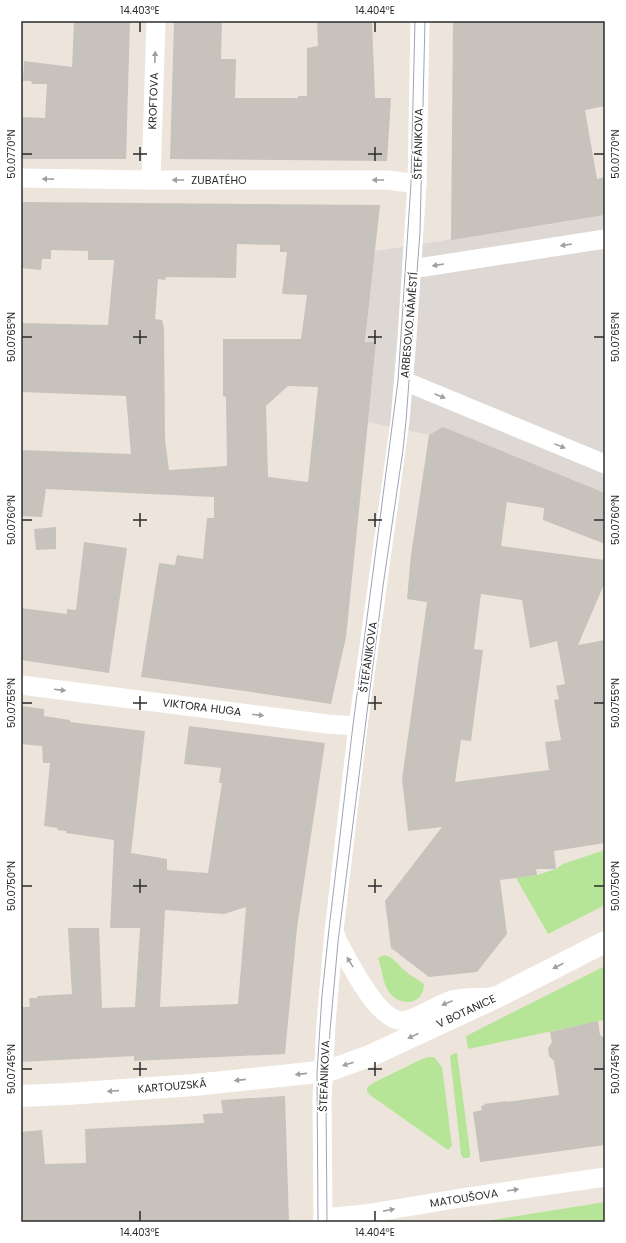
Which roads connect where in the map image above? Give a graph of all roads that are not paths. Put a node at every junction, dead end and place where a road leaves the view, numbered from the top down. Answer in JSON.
{"nodes":[{"id":1,"x":156,"y":21,"type":"edge"},
{"id":2,"x":420,"y":21,"type":"edge"},
{"id":3,"x":21,"y":178,"type":"edge"},
{"id":4,"x":151,"y":180,"type":"junction"},
{"id":5,"x":417,"y":184,"type":"junction"},
{"id":6,"x":605,"y":239,"type":"edge"},
{"id":7,"x":412,"y":268,"type":"junction"},
{"id":8,"x":404,"y":382,"type":"junction"},
{"id":9,"x":605,"y":464,"type":"edge"},
{"id":10,"x":21,"y":685,"type":"edge"},
{"id":11,"x":358,"y":726,"type":"junction"},
{"id":12,"x":334,"y":931,"type":"junction"},
{"id":13,"x":605,"y":942,"type":"edge"},
{"id":14,"x":499,"y":996,"type":"junction"},
{"id":15,"x":323,"y":1071,"type":"junction"},
{"id":16,"x":21,"y":1096,"type":"edge"},
{"id":17,"x":605,"y":1177,"type":"edge"},
{"id":18,"x":323,"y":1220,"type":"edge"}],
"edges":[{"from":4,"to":1,"type":"street","name":"KROFTOVA","one_way":true},
{"from":2,"to":5,"type":"street","name":"ŠTEFÁNIKOVA"},
{"from":4,"to":3,"type":"street","name":"ZUBATÉHO","one_way":true},
{"from":5,"to":4,"type":"street","name":"ZUBATÉHO","one_way":true},
{"from":5,"to":7,"type":"street","name":"ŠTEFÁNIKOVA"},
{"from":6,"to":7,"type":"street","name":"ARBESOVO NÁMĚSTÍ","one_way":true},
{"from":7,"to":8,"type":"street","name":"ARBESOVO NÁMĚSTÍ"},
{"from":8,"to":9,"type":"street","name":"ARBESOVO NÁMĚSTÍ","one_way":true},
{"from":8,"to":11,"type":"street","name":"ŠTEFÁNIKOVA"},
{"from":10,"to":11,"type":"street","name":"VIKTORA HUGA","one_way":true},
{"from":11,"to":12,"type":"street","name":"ŠTEFÁNIKOVA"},
{"from":14,"to":12,"type":"street","one_way":true},
{"from":12,"to":15,"type":"street","name":"ŠTEFÁNIKOVA"},
{"from":13,"to":14,"type":"main road","name":"V BOTANICE","one_way":true},
{"from":14,"to":15,"type":"main road","name":"V BOTANICE","one_way":true},
{"from":15,"to":16,"type":"main road","name":"KARTOUZSKÁ","one_way":true},
{"from":15,"to":18,"type":"street","name":"ŠTEFÁNIKOVA"},
{"from":18,"to":17,"type":"street","name":"MATOUŠOVA","one_way":true}]}
